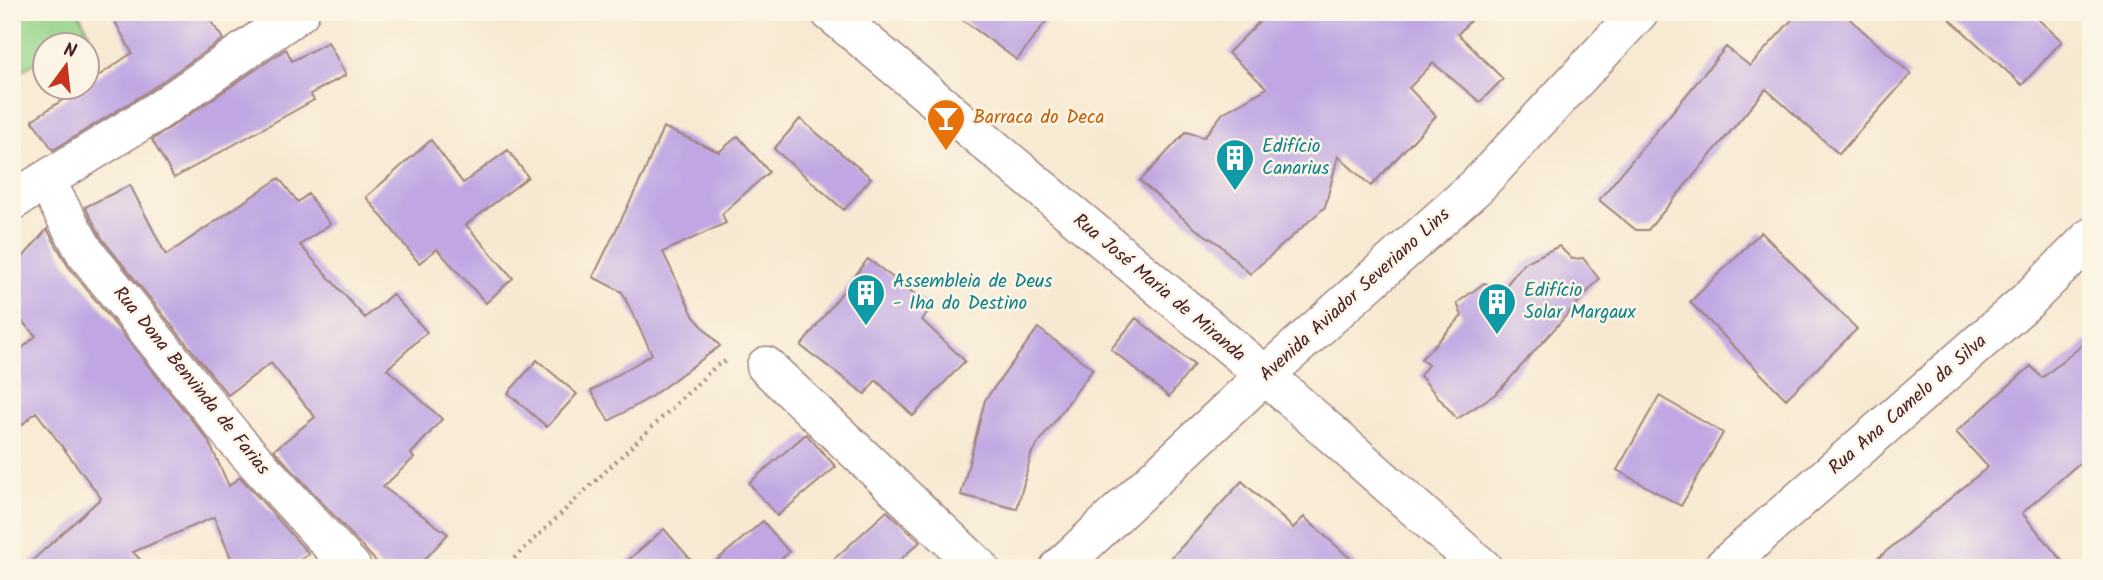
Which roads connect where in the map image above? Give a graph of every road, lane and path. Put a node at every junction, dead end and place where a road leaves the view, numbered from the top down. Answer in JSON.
{"nodes":[{"id":1,"x":300,"y":12,"type":"edge"},
{"id":2,"x":830,"y":12,"type":"edge"},
{"id":3,"x":1639,"y":12,"type":"edge"},
{"id":4,"x":46,"y":182,"type":"junction"},
{"id":5,"x":12,"y":201,"type":"edge"},
{"id":6,"x":2091,"y":237,"type":"edge"},
{"id":7,"x":766,"y":366,"type":"joint"},
{"id":8,"x":1265,"y":375,"type":"junction"},
{"id":9,"x":352,"y":568,"type":"edge"},
{"id":10,"x":504,"y":568,"type":"edge"},
{"id":11,"x":980,"y":568,"type":"edge"},
{"id":12,"x":1059,"y":568,"type":"edge"},
{"id":13,"x":1483,"y":568,"type":"edge"},
{"id":14,"x":1722,"y":568,"type":"edge"}],
"edges":[{"from":1,"to":4,"type":"street"},
{"from":2,"to":8,"type":"street","name":"Rua José Maria de Miranda"},
{"from":3,"to":8,"type":"street","name":"Avenida Aviador Severiano Lins"},
{"from":4,"to":5,"type":"street"},
{"from":4,"to":9,"type":"street","name":"Rua Dona Benvinda de Farias"},
{"from":6,"to":14,"type":"street","name":"Rua Ana Camelo da Silva"},
{"from":7,"to":10,"type":"path"},
{"from":7,"to":11,"type":"street"},
{"from":8,"to":12,"type":"street","name":"Avenida Aviador Severiano Lins"},
{"from":8,"to":13,"type":"street","name":"Rua José Maria de Miranda"}]}
